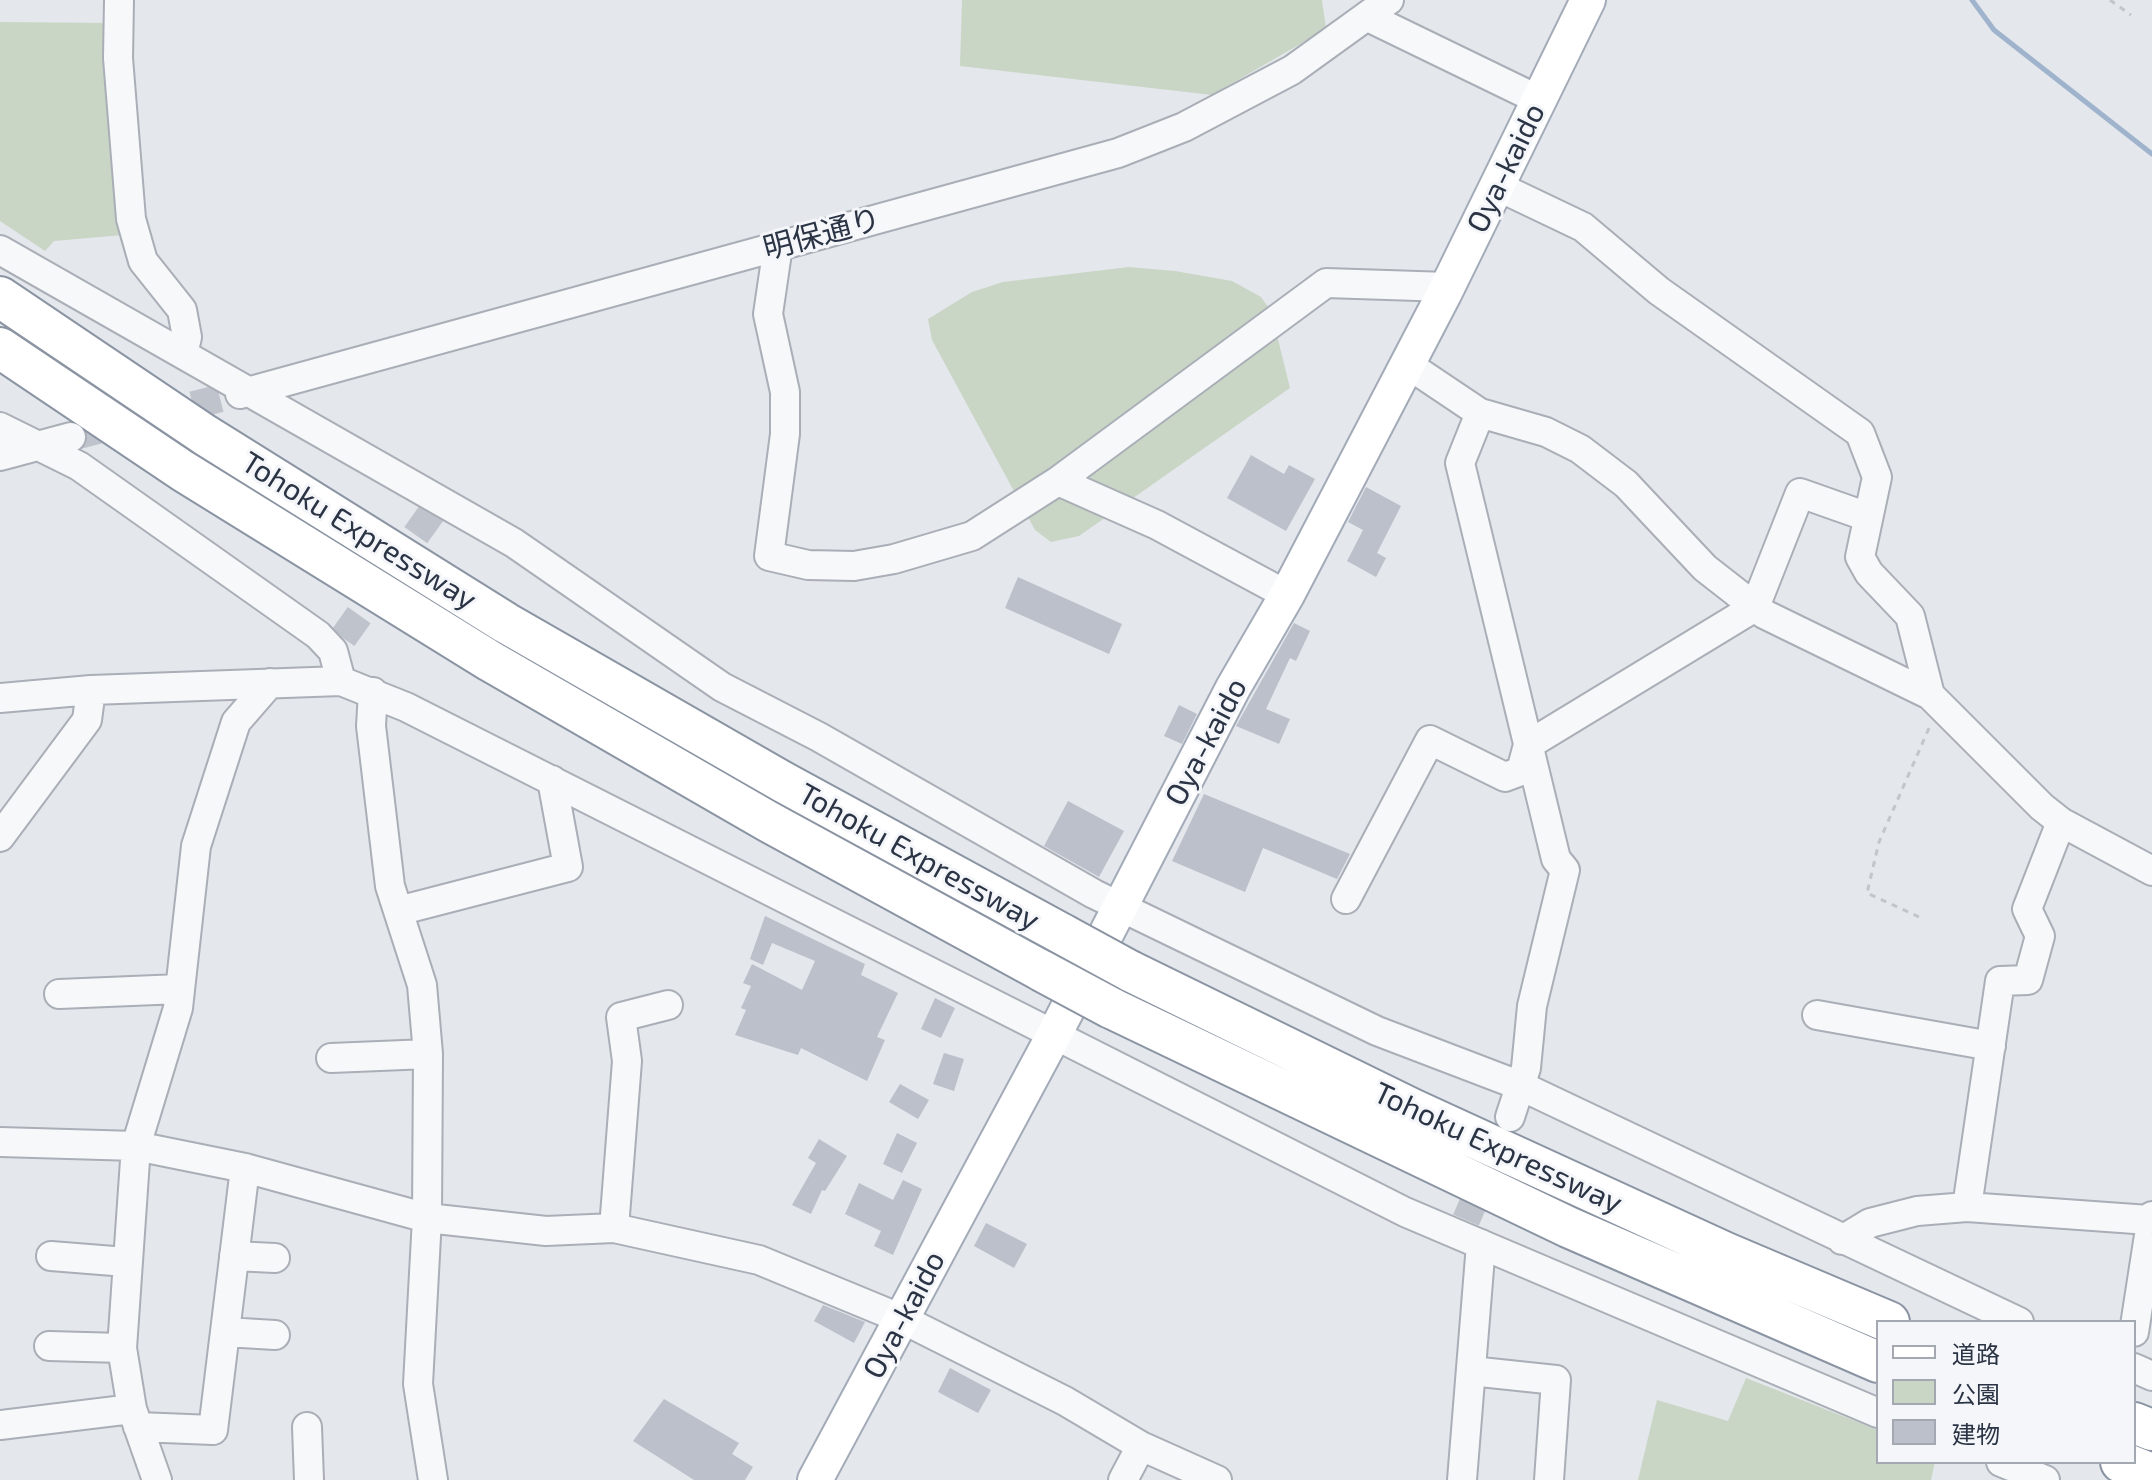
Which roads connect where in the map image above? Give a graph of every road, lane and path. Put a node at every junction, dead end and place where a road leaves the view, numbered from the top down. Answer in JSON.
{"nodes":[{"id":1,"x":119,"y":0,"type":"edge"},
{"id":2,"x":1588,"y":0,"type":"edge"},
{"id":3,"x":2110,"y":0,"type":"edge"},
{"id":4,"x":1378,"y":8,"type":"edge"},
{"id":5,"x":2131,"y":15,"type":"dead end"},
{"id":6,"x":1539,"y":100,"type":"junction"},
{"id":7,"x":1497,"y":186,"type":"junction"},
{"id":8,"x":778,"y":246,"type":"junction"},
{"id":9,"x":0,"y":250,"type":"edge"},
{"id":10,"x":1448,"y":287,"type":"junction"},
{"id":11,"x":0,"y":297,"type":"edge"},
{"id":12,"x":0,"y":348,"type":"edge"},
{"id":13,"x":183,"y":354,"type":"junction"},
{"id":14,"x":1407,"y":364,"type":"junction"},
{"id":15,"x":237,"y":394,"type":"junction"},
{"id":16,"x":1480,"y":413,"type":"junction"},
{"id":17,"x":0,"y":427,"type":"edge"},
{"id":18,"x":71,"y":437,"type":"tunnel mouth"},
{"id":19,"x":36,"y":446,"type":"junction"},
{"id":20,"x":0,"y":456,"type":"edge"},
{"id":21,"x":1058,"y":481,"type":"junction"},
{"id":22,"x":1868,"y":517,"type":"junction"},
{"id":23,"x":1287,"y":595,"type":"junction"},
{"id":24,"x":1755,"y":607,"type":"junction"},
{"id":25,"x":341,"y":681,"type":"junction"},
{"id":26,"x":270,"y":683,"type":"junction"},
{"id":27,"x":91,"y":690,"type":"junction"},
{"id":28,"x":373,"y":692,"type":"junction"},
{"id":29,"x":0,"y":698,"type":"edge"},
{"id":30,"x":1934,"y":700,"type":"junction"},
{"id":31,"x":1528,"y":745,"type":"junction"},
{"id":32,"x":552,"y":780,"type":"junction"},
{"id":33,"x":2061,"y":822,"type":"junction"},
{"id":34,"x":0,"y":837,"type":"edge"},
{"id":35,"x":2152,"y":871,"type":"edge"},
{"id":36,"x":1346,"y":899,"type":"dead end"},
{"id":37,"x":1120,"y":906,"type":"junction"},
{"id":38,"x":398,"y":911,"type":"junction"},
{"id":39,"x":1919,"y":917,"type":"dead end"},
{"id":40,"x":180,"y":989,"type":"junction"},
{"id":41,"x":59,"y":994,"type":"dead end"},
{"id":42,"x":668,"y":1005,"type":"dead end"},
{"id":43,"x":1817,"y":1015,"type":"dead end"},
{"id":44,"x":1055,"y":1033,"type":"junction"},
{"id":45,"x":1991,"y":1046,"type":"junction"},
{"id":46,"x":428,"y":1054,"type":"junction"},
{"id":47,"x":331,"y":1058,"type":"dead end"},
{"id":48,"x":1521,"y":1086,"type":"junction"},
{"id":49,"x":1510,"y":1117,"type":"dead end"},
{"id":50,"x":0,"y":1142,"type":"edge"},
{"id":51,"x":136,"y":1146,"type":"junction"},
{"id":52,"x":245,"y":1168,"type":"junction"},
{"id":53,"x":1967,"y":1207,"type":"junction"},
{"id":54,"x":427,"y":1218,"type":"junction"},
{"id":55,"x":2151,"y":1218,"type":"edge"},
{"id":56,"x":614,"y":1228,"type":"junction"},
{"id":57,"x":1469,"y":1233,"type":"junction"},
{"id":58,"x":1842,"y":1240,"type":"junction"},
{"id":59,"x":51,"y":1256,"type":"dead end"},
{"id":60,"x":234,"y":1256,"type":"junction"},
{"id":61,"x":275,"y":1258,"type":"dead end"},
{"id":62,"x":126,"y":1262,"type":"junction"},
{"id":63,"x":902,"y":1319,"type":"junction"},
{"id":64,"x":1884,"y":1320,"type":"edge"},
{"id":65,"x":2015,"y":1320,"type":"edge"},
{"id":66,"x":2136,"y":1320,"type":"edge"},
{"id":67,"x":225,"y":1332,"type":"junction"},
{"id":68,"x":275,"y":1335,"type":"dead end"},
{"id":69,"x":49,"y":1346,"type":"dead end"},
{"id":70,"x":122,"y":1348,"type":"junction"},
{"id":71,"x":1876,"y":1361,"type":"edge"},
{"id":72,"x":1471,"y":1371,"type":"junction"},
{"id":73,"x":1876,"y":1412,"type":"edge"},
{"id":74,"x":135,"y":1418,"type":"junction"},
{"id":75,"x":0,"y":1425,"type":"edge"},
{"id":76,"x":307,"y":1427,"type":"dead end"},
{"id":77,"x":1141,"y":1446,"type":"junction"},
{"id":78,"x":2006,"y":1464,"type":"edge"},
{"id":79,"x":2126,"y":1464,"type":"edge"},
{"id":80,"x":2152,"y":1474,"type":"edge"},
{"id":81,"x":1213,"y":1479,"type":"edge"},
{"id":82,"x":157,"y":1480,"type":"edge"},
{"id":83,"x":309,"y":1480,"type":"edge"},
{"id":84,"x":433,"y":1480,"type":"edge"},
{"id":85,"x":815,"y":1480,"type":"edge"},
{"id":86,"x":1123,"y":1480,"type":"edge"},
{"id":87,"x":1462,"y":1480,"type":"edge"},
{"id":88,"x":1549,"y":1480,"type":"edge"},
{"id":89,"x":2045,"y":1480,"type":"edge"}],
"edges":[{"from":1,"to":13,"type":"street"},
{"from":2,"to":6,"type":"main road","name":"Oya-kaido"},
{"from":3,"to":5,"type":"path"},
{"from":4,"to":6,"type":"street"},
{"from":4,"to":8,"type":"street","name":"明保通り"},
{"from":6,"to":7,"type":"main road","name":"Oya-kaido"},
{"from":7,"to":10,"type":"main road","name":"Oya-kaido"},
{"from":7,"to":22,"type":"street"},
{"from":8,"to":15,"type":"street","name":"明保通り"},
{"from":8,"to":21,"type":"street"},
{"from":9,"to":13,"type":"street"},
{"from":10,"to":14,"type":"main road","name":"Oya-kaido"},
{"from":10,"to":21,"type":"street"},
{"from":11,"to":64,"type":"highway","name":"Tohoku Expressway","bridge":true},
{"from":12,"to":71,"type":"highway","name":"Tohoku Expressway","bridge":true},
{"from":13,"to":15,"type":"street"},
{"from":14,"to":16,"type":"street"},
{"from":14,"to":23,"type":"main road","name":"Oya-kaido"},
{"from":15,"to":37,"type":"street"},
{"from":16,"to":24,"type":"street"},
{"from":16,"to":31,"type":"street"},
{"from":17,"to":19,"type":"street"},
{"from":18,"to":19,"type":"street"},
{"from":19,"to":20,"type":"street"},
{"from":19,"to":25,"type":"street"},
{"from":21,"to":23,"type":"street"},
{"from":22,"to":24,"type":"street"},
{"from":22,"to":30,"type":"street"},
{"from":23,"to":37,"type":"main road","name":"Oya-kaido"},
{"from":24,"to":30,"type":"street"},
{"from":24,"to":31,"type":"street"},
{"from":25,"to":26,"type":"street"},
{"from":25,"to":28,"type":"street"},
{"from":26,"to":27,"type":"street"},
{"from":26,"to":40,"type":"street"},
{"from":27,"to":29,"type":"street"},
{"from":27,"to":34,"type":"street"},
{"from":28,"to":32,"type":"street"},
{"from":28,"to":38,"type":"street"},
{"from":30,"to":33,"type":"street"},
{"from":30,"to":39,"type":"path"},
{"from":31,"to":36,"type":"street"},
{"from":31,"to":48,"type":"street"},
{"from":32,"to":38,"type":"street"},
{"from":32,"to":44,"type":"street"},
{"from":33,"to":35,"type":"street"},
{"from":33,"to":45,"type":"street"},
{"from":37,"to":44,"type":"main road","name":"Oya-kaido"},
{"from":37,"to":48,"type":"street"},
{"from":38,"to":46,"type":"street"},
{"from":40,"to":41,"type":"street"},
{"from":40,"to":51,"type":"street"},
{"from":42,"to":56,"type":"street"},
{"from":43,"to":45,"type":"street"},
{"from":44,"to":57,"type":"street"},
{"from":44,"to":63,"type":"main road","name":"Oya-kaido"},
{"from":45,"to":53,"type":"street"},
{"from":46,"to":47,"type":"street"},
{"from":46,"to":54,"type":"street"},
{"from":48,"to":49,"type":"street"},
{"from":48,"to":58,"type":"street"},
{"from":50,"to":51,"type":"street"},
{"from":51,"to":52,"type":"street"},
{"from":51,"to":62,"type":"street"},
{"from":52,"to":54,"type":"street"},
{"from":52,"to":60,"type":"street"},
{"from":53,"to":55,"type":"street"},
{"from":53,"to":58,"type":"street"},
{"from":54,"to":56,"type":"street"},
{"from":54,"to":84,"type":"street"},
{"from":55,"to":66,"type":"street"},
{"from":56,"to":63,"type":"street"},
{"from":57,"to":72,"type":"street"},
{"from":57,"to":73,"type":"street"},
{"from":58,"to":65,"type":"street"},
{"from":59,"to":62,"type":"street"},
{"from":60,"to":61,"type":"street"},
{"from":60,"to":67,"type":"street"},
{"from":62,"to":70,"type":"street"},
{"from":63,"to":77,"type":"street"},
{"from":63,"to":85,"type":"main road","name":"Oya-kaido"},
{"from":67,"to":68,"type":"street"},
{"from":67,"to":74,"type":"street"},
{"from":69,"to":70,"type":"street"},
{"from":70,"to":74,"type":"street"},
{"from":72,"to":87,"type":"street"},
{"from":72,"to":88,"type":"street"},
{"from":74,"to":75,"type":"street"},
{"from":74,"to":82,"type":"street"},
{"from":76,"to":83,"type":"street"},
{"from":77,"to":81,"type":"street"},
{"from":77,"to":86,"type":"street"},
{"from":78,"to":89,"type":"street"},
{"from":79,"to":80,"type":"highway"}]}
